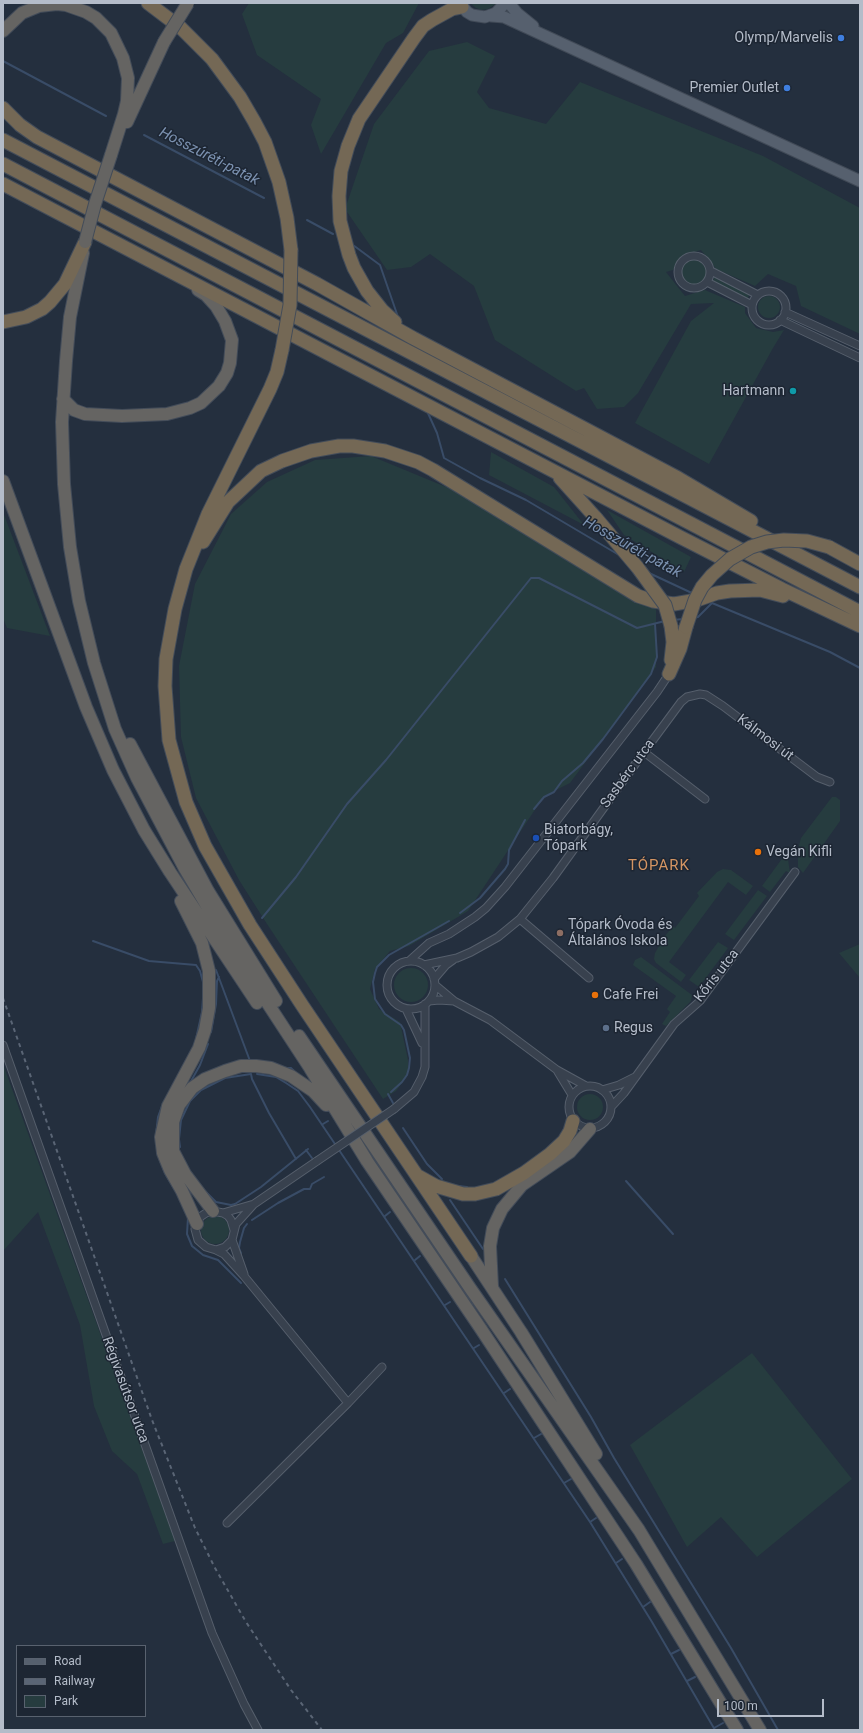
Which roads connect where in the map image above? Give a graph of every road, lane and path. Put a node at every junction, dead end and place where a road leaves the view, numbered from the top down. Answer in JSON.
{"nodes":[{"id":1,"x":148,"y":3,"type":"edge"},
{"id":2,"x":188,"y":3,"type":"edge"},
{"id":3,"x":505,"y":3,"type":"edge"},
{"id":4,"x":509,"y":3,"type":"edge"},
{"id":5,"x":461,"y":5,"type":"edge"},
{"id":6,"x":491,"y":16,"type":"junction"},
{"id":7,"x":3,"y":31,"type":"edge"},
{"id":8,"x":546,"y":36,"type":"junction"},
{"id":9,"x":3,"y":108,"type":"edge"},
{"id":10,"x":3,"y":140,"type":"edge"},
{"id":11,"x":111,"y":155,"type":"junction"},
{"id":12,"x":3,"y":164,"type":"edge"},
{"id":13,"x":860,"y":181,"type":"edge"},
{"id":14,"x":3,"y":184,"type":"edge"},
{"id":15,"x":3,"y":193,"type":"edge"},
{"id":16,"x":35,"y":201,"type":"junction"},
{"id":17,"x":85,"y":242,"type":"junction"},
{"id":18,"x":711,"y":271,"type":"junction"},
{"id":19,"x":175,"y":274,"type":"junction"},
{"id":20,"x":707,"y":282,"type":"junction"},
{"id":21,"x":758,"y":294,"type":"junction"},
{"id":22,"x":752,"y":305,"type":"junction"},
{"id":23,"x":785,"y":312,"type":"junction"},
{"id":24,"x":780,"y":320,"type":"junction"},
{"id":25,"x":3,"y":322,"type":"edge"},
{"id":26,"x":860,"y":346,"type":"edge"},
{"id":27,"x":434,"y":350,"type":"junction"},
{"id":28,"x":860,"y":358,"type":"edge"},
{"id":29,"x":63,"y":399,"type":"junction"},
{"id":30,"x":552,"y":470,"type":"junction"},
{"id":31,"x":3,"y":481,"type":"edge"},
{"id":32,"x":817,"y":564,"type":"junction"},
{"id":33,"x":860,"y":564,"type":"edge"},
{"id":34,"x":186,"y":569,"type":"junction"},
{"id":35,"x":860,"y":587,"type":"edge"},
{"id":36,"x":822,"y":608,"type":"junction"},
{"id":37,"x":860,"y":612,"type":"edge"},
{"id":38,"x":860,"y":626,"type":"edge"},
{"id":39,"x":669,"y":674,"type":"junction"},
{"id":40,"x":700,"y":694,"type":"joint"},
{"id":41,"x":108,"y":704,"type":"junction"},
{"id":42,"x":644,"y":752,"type":"junction"},
{"id":43,"x":830,"y":782,"type":"dead end"},
{"id":44,"x":705,"y":799,"type":"dead end"},
{"id":45,"x":170,"y":872,"type":"junction"},
{"id":46,"x":795,"y":872,"type":"dead end"},
{"id":47,"x":520,"y":919,"type":"junction"},
{"id":48,"x":457,"y":958,"type":"junction"},
{"id":49,"x":409,"y":961,"type":"junction"},
{"id":50,"x":424,"y":965,"type":"junction"},
{"id":51,"x":589,"y":978,"type":"dead end"},
{"id":52,"x":435,"y":982,"type":"junction"},
{"id":53,"x":454,"y":1001,"type":"junction"},
{"id":54,"x":427,"y":1003,"type":"junction"},
{"id":55,"x":406,"y":1009,"type":"junction"},
{"id":56,"x":3,"y":1045,"type":"edge"},
{"id":57,"x":424,"y":1047,"type":"junction"},
{"id":58,"x":557,"y":1070,"type":"junction"},
{"id":59,"x":635,"y":1077,"type":"junction"},
{"id":60,"x":586,"y":1086,"type":"junction"},
{"id":61,"x":602,"y":1090,"type":"junction"},
{"id":62,"x":572,"y":1095,"type":"junction"},
{"id":63,"x":330,"y":1102,"type":"junction"},
{"id":64,"x":611,"y":1107,"type":"junction"},
{"id":65,"x":341,"y":1120,"type":"junction"},
{"id":66,"x":573,"y":1121,"type":"junction"},
{"id":67,"x":590,"y":1129,"type":"junction"},
{"id":68,"x":416,"y":1175,"type":"junction"},
{"id":69,"x":254,"y":1204,"type":"junction"},
{"id":70,"x":218,"y":1212,"type":"junction"},
{"id":71,"x":197,"y":1224,"type":"junction"},
{"id":72,"x":234,"y":1230,"type":"junction"},
{"id":73,"x":232,"y":1240,"type":"junction"},
{"id":74,"x":216,"y":1250,"type":"junction"},
{"id":75,"x":471,"y":1256,"type":"joint"},
{"id":76,"x":244,"y":1276,"type":"junction"},
{"id":77,"x":492,"y":1287,"type":"junction"},
{"id":78,"x":382,"y":1367,"type":"dead end"},
{"id":79,"x":348,"y":1403,"type":"junction"},
{"id":80,"x":227,"y":1523,"type":"dead end"},
{"id":81,"x":639,"y":1530,"type":"junction"},
{"id":82,"x":258,"y":1730,"type":"edge"},
{"id":83,"x":737,"y":1730,"type":"edge"},
{"id":84,"x":760,"y":1730,"type":"edge"}],
"edges":[{"from":1,"to":34,"type":"highway","bridge":true},
{"from":2,"to":11,"type":"highway","bridge":true},
{"from":3,"to":6,"type":"main road"},
{"from":4,"to":8,"type":"main road"},
{"from":5,"to":6,"type":"main road"},
{"from":5,"to":27,"type":"highway"},
{"from":6,"to":8,"type":"main road"},
{"from":7,"to":11,"type":"highway"},
{"from":8,"to":13,"type":"main road"},
{"from":9,"to":27,"type":"highway"},
{"from":10,"to":32,"type":"highway"},
{"from":11,"to":17,"type":"highway","bridge":true},
{"from":12,"to":37,"type":"highway"},
{"from":14,"to":16,"type":"highway"},
{"from":15,"to":16,"type":"highway"},
{"from":16,"to":19,"type":"highway"},
{"from":17,"to":25,"type":"highway"},
{"from":17,"to":29,"type":"highway"},
{"from":18,"to":20,"type":"street"},
{"from":18,"to":20,"type":"street"},
{"from":18,"to":21,"type":"street"},
{"from":19,"to":29,"type":"highway"},
{"from":19,"to":30,"type":"highway"},
{"from":20,"to":22,"type":"street"},
{"from":21,"to":22,"type":"street"},
{"from":21,"to":23,"type":"street"},
{"from":22,"to":24,"type":"street"},
{"from":23,"to":24,"type":"street"},
{"from":23,"to":26,"type":"street"},
{"from":24,"to":28,"type":"street"},
{"from":27,"to":32,"type":"highway"},
{"from":29,"to":41,"type":"highway"},
{"from":30,"to":36,"type":"highway"},
{"from":30,"to":39,"type":"highway","bridge":true},
{"from":31,"to":45,"type":"highway"},
{"from":32,"to":35,"type":"highway"},
{"from":33,"to":39,"type":"highway","bridge":true},
{"from":34,"to":36,"type":"highway"},
{"from":34,"to":68,"type":"highway"},
{"from":36,"to":38,"type":"highway"},
{"from":39,"to":49,"type":"street"},
{"from":40,"to":42,"type":"street","name":"Sasbérc utca"},
{"from":40,"to":43,"type":"street","name":"Kálmosi út"},
{"from":41,"to":63,"type":"highway"},
{"from":41,"to":81,"type":"highway"},
{"from":42,"to":44,"type":"street"},
{"from":42,"to":47,"type":"street","name":"Sasbérc utca"},
{"from":45,"to":63,"type":"highway"},
{"from":45,"to":71,"type":"highway"},
{"from":46,"to":59,"type":"street","name":"Kőris utca"},
{"from":47,"to":48,"type":"street","name":"Sasbérc utca"},
{"from":47,"to":51,"type":"street"},
{"from":48,"to":50,"type":"street","name":"Sasbérc utca"},
{"from":48,"to":52,"type":"street","name":"Sasbérc utca"},
{"from":49,"to":50,"type":"street"},
{"from":49,"to":55,"type":"street"},
{"from":50,"to":52,"type":"street"},
{"from":52,"to":53,"type":"street"},
{"from":52,"to":54,"type":"street"},
{"from":53,"to":54,"type":"street"},
{"from":53,"to":58,"type":"street"},
{"from":54,"to":55,"type":"street"},
{"from":54,"to":57,"type":"street"},
{"from":55,"to":57,"type":"street"},
{"from":56,"to":82,"type":"street","name":"Régivasútsor utca"},
{"from":57,"to":69,"type":"street","bridge":true},
{"from":58,"to":60,"type":"street"},
{"from":58,"to":62,"type":"street"},
{"from":59,"to":61,"type":"street","name":"Kőris utca"},
{"from":59,"to":64,"type":"street","name":"Kőris utca"},
{"from":60,"to":61,"type":"street"},
{"from":60,"to":62,"type":"street"},
{"from":61,"to":64,"type":"street"},
{"from":62,"to":66,"type":"street"},
{"from":63,"to":65,"type":"highway"},
{"from":64,"to":67,"type":"street"},
{"from":65,"to":70,"type":"highway"},
{"from":65,"to":83,"type":"highway"},
{"from":66,"to":67,"type":"street"},
{"from":66,"to":68,"type":"highway"},
{"from":67,"to":77,"type":"highway"},
{"from":68,"to":75,"type":"highway"},
{"from":69,"to":70,"type":"street"},
{"from":69,"to":72,"type":"street"},
{"from":70,"to":71,"type":"street"},
{"from":70,"to":72,"type":"street"},
{"from":71,"to":74,"type":"street"},
{"from":72,"to":73,"type":"street"},
{"from":73,"to":74,"type":"street"},
{"from":73,"to":76,"type":"street"},
{"from":74,"to":76,"type":"street"},
{"from":75,"to":77,"type":"highway"},
{"from":76,"to":79,"type":"street"},
{"from":77,"to":81,"type":"highway"},
{"from":78,"to":79,"type":"street"},
{"from":79,"to":80,"type":"street"},
{"from":81,"to":84,"type":"highway"}]}
